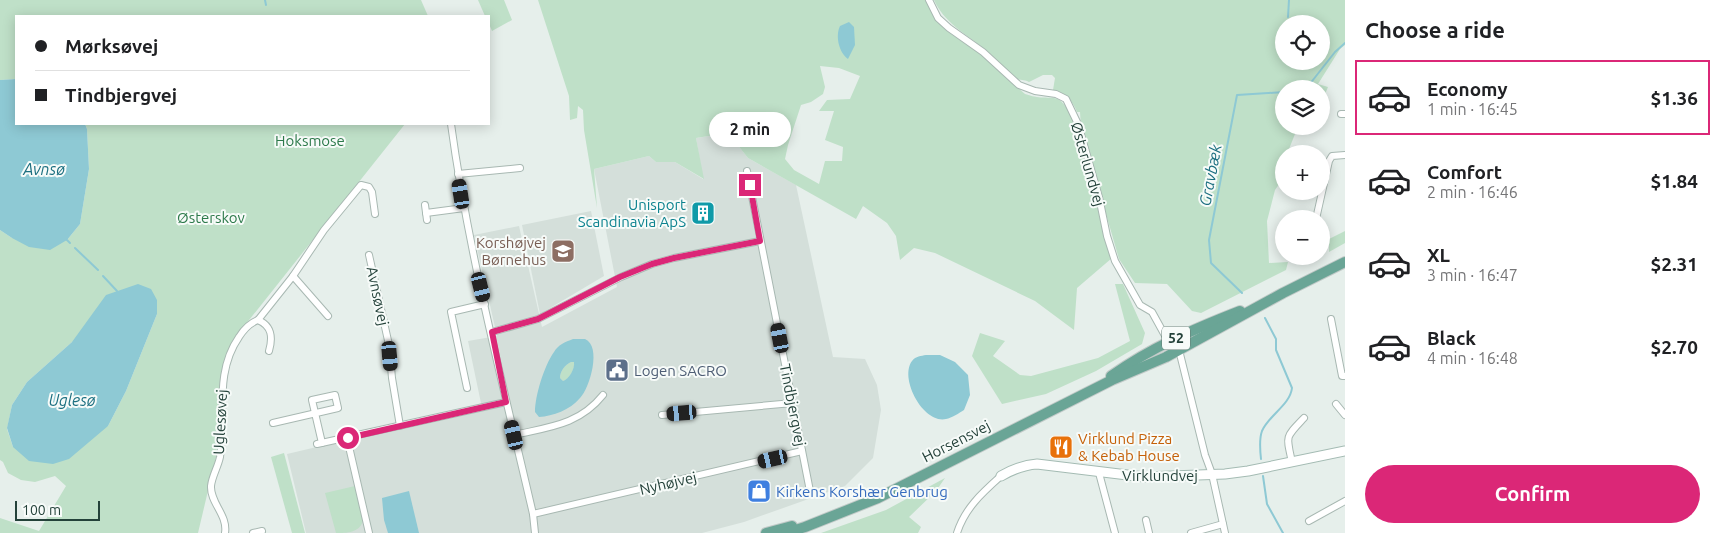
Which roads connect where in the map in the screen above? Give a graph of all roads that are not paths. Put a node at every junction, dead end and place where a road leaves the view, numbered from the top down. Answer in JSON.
{"nodes":[{"id":1,"x":929,"y":0,"type":"edge"},
{"id":2,"x":451,"y":125,"type":"edge"},
{"id":3,"x":1345,"y":155,"type":"edge"},
{"id":4,"x":520,"y":168,"type":"dead end"},
{"id":5,"x":747,"y":171,"type":"dead end"},
{"id":6,"x":458,"y":174,"type":"junction"},
{"id":7,"x":464,"y":208,"type":"junction"},
{"id":8,"x":1318,"y":210,"type":"edge"},
{"id":9,"x":426,"y":213,"type":"dead end"},
{"id":10,"x":375,"y":214,"type":"dead end"},
{"id":11,"x":760,"y":241,"type":"junction"},
{"id":12,"x":369,"y":255,"type":"dead end"},
{"id":13,"x":1345,"y":262,"type":"edge"},
{"id":14,"x":293,"y":276,"type":"junction"},
{"id":15,"x":1283,"y":293,"type":"junction"},
{"id":16,"x":485,"y":304,"type":"junction"},
{"id":17,"x":1232,"y":314,"type":"junction"},
{"id":18,"x":328,"y":316,"type":"dead end"},
{"id":19,"x":1331,"y":319,"type":"dead end"},
{"id":20,"x":258,"y":320,"type":"junction"},
{"id":21,"x":492,"y":332,"type":"junction"},
{"id":22,"x":1168,"y":341,"type":"junction"},
{"id":23,"x":269,"y":350,"type":"dead end"},
{"id":24,"x":1179,"y":350,"type":"junction"},
{"id":25,"x":1121,"y":376,"type":"junction"},
{"id":26,"x":1345,"y":376,"type":"edge"},
{"id":27,"x":467,"y":388,"type":"dead end"},
{"id":28,"x":603,"y":395,"type":"dead end"},
{"id":29,"x":1078,"y":398,"type":"junction"},
{"id":30,"x":506,"y":402,"type":"junction"},
{"id":31,"x":793,"y":403,"type":"junction"},
{"id":32,"x":1336,"y":404,"type":"dead end"},
{"id":33,"x":662,"y":415,"type":"dead end"},
{"id":34,"x":1345,"y":416,"type":"edge"},
{"id":35,"x":1304,"y":418,"type":"dead end"},
{"id":36,"x":273,"y":423,"type":"dead end"},
{"id":37,"x":400,"y":426,"type":"junction"},
{"id":38,"x":514,"y":435,"type":"junction"},
{"id":39,"x":348,"y":438,"type":"junction"},
{"id":40,"x":1345,"y":451,"type":"edge"},
{"id":41,"x":802,"y":452,"type":"junction"},
{"id":42,"x":1292,"y":462,"type":"junction"},
{"id":43,"x":1099,"y":473,"type":"junction"},
{"id":44,"x":1212,"y":474,"type":"junction"},
{"id":45,"x":1001,"y":476,"type":"joint"},
{"id":46,"x":810,"y":491,"type":"dead end"},
{"id":47,"x":1345,"y":501,"type":"edge"},
{"id":48,"x":848,"y":510,"type":"junction"},
{"id":49,"x":533,"y":514,"type":"junction"},
{"id":50,"x":1146,"y":520,"type":"dead end"},
{"id":51,"x":1310,"y":521,"type":"dead end"},
{"id":52,"x":1223,"y":524,"type":"junction"},
{"id":53,"x":262,"y":532,"type":"dead end"},
{"id":54,"x":367,"y":532,"type":"edge"},
{"id":55,"x":225,"y":533,"type":"edge"},
{"id":56,"x":253,"y":533,"type":"edge"},
{"id":57,"x":535,"y":533,"type":"edge"},
{"id":58,"x":766,"y":533,"type":"edge"},
{"id":59,"x":786,"y":533,"type":"edge"},
{"id":60,"x":956,"y":533,"type":"edge"},
{"id":61,"x":1115,"y":533,"type":"edge"},
{"id":62,"x":1150,"y":533,"type":"edge"},
{"id":63,"x":1191,"y":533,"type":"edge"},
{"id":64,"x":1225,"y":533,"type":"edge"}],
"edges":[{"from":1,"to":22,"type":"street","name":"Østerlundvej"},
{"from":2,"to":6,"type":"street"},
{"from":3,"to":8,"type":"street"},
{"from":4,"to":6,"type":"street"},
{"from":5,"to":11,"type":"street","name":"Tindbjergvej"},
{"from":6,"to":7,"type":"street"},
{"from":7,"to":9,"type":"street"},
{"from":7,"to":16,"type":"street"},
{"from":10,"to":14,"type":"street","name":"Uglesøvej"},
{"from":11,"to":21,"type":"street"},
{"from":11,"to":31,"type":"street","name":"Tindbjergvej"},
{"from":12,"to":37,"type":"street","name":"Avnsøvej"},
{"from":13,"to":15,"type":"main road","name":"Horsensvej","number":"52"},
{"from":14,"to":18,"type":"street"},
{"from":14,"to":20,"type":"street","name":"Uglesøvej"},
{"from":15,"to":17,"type":"main road","name":"Horsensvej","number":"52"},
{"from":15,"to":24,"type":"main road","name":"Horsensvej","number":"52"},
{"from":16,"to":21,"type":"street"},
{"from":16,"to":27,"type":"street"},
{"from":17,"to":22,"type":"main road","name":"Horsensvej","number":"52"},
{"from":17,"to":24,"type":"main road"},
{"from":19,"to":26,"type":"street"},
{"from":20,"to":23,"type":"street"},
{"from":20,"to":55,"type":"street","name":"Uglesøvej"},
{"from":21,"to":30,"type":"street"},
{"from":22,"to":24,"type":"street","name":"Østerlundvej"},
{"from":22,"to":25,"type":"main road"},
{"from":22,"to":29,"type":"main road","name":"Horsensvej","number":"52"},
{"from":24,"to":25,"type":"main road","name":"Horsensvej","number":"52"},
{"from":24,"to":44,"type":"street"},
{"from":25,"to":29,"type":"main road","name":"Horsensvej","number":"52"},
{"from":28,"to":38,"type":"street"},
{"from":29,"to":48,"type":"main road","name":"Horsensvej","number":"52"},
{"from":30,"to":37,"type":"street"},
{"from":30,"to":38,"type":"street"},
{"from":31,"to":33,"type":"street"},
{"from":31,"to":41,"type":"street","name":"Tindbjergvej"},
{"from":32,"to":34,"type":"street"},
{"from":35,"to":42,"type":"street"},
{"from":36,"to":39,"type":"street"},
{"from":37,"to":39,"type":"street"},
{"from":38,"to":49,"type":"street"},
{"from":39,"to":54,"type":"street"},
{"from":40,"to":42,"type":"street","name":"Virklundvej"},
{"from":41,"to":46,"type":"street","name":"Tindbjergvej"},
{"from":41,"to":49,"type":"street","name":"Nyhøjvej"},
{"from":42,"to":44,"type":"street","name":"Virklundvej"},
{"from":43,"to":44,"type":"street","name":"Virklundvej"},
{"from":43,"to":45,"type":"street","name":"Virklundvej"},
{"from":43,"to":61,"type":"street"},
{"from":44,"to":52,"type":"street"},
{"from":45,"to":60,"type":"street"},
{"from":47,"to":51,"type":"street"},
{"from":48,"to":58,"type":"main road","name":"Horsensvej","number":"52"},
{"from":48,"to":59,"type":"main road","name":"Horsensvej","number":"52"},
{"from":49,"to":57,"type":"street"},
{"from":50,"to":62,"type":"street"},
{"from":52,"to":63,"type":"street"},
{"from":52,"to":64,"type":"street"},
{"from":53,"to":56,"type":"street"}]}
